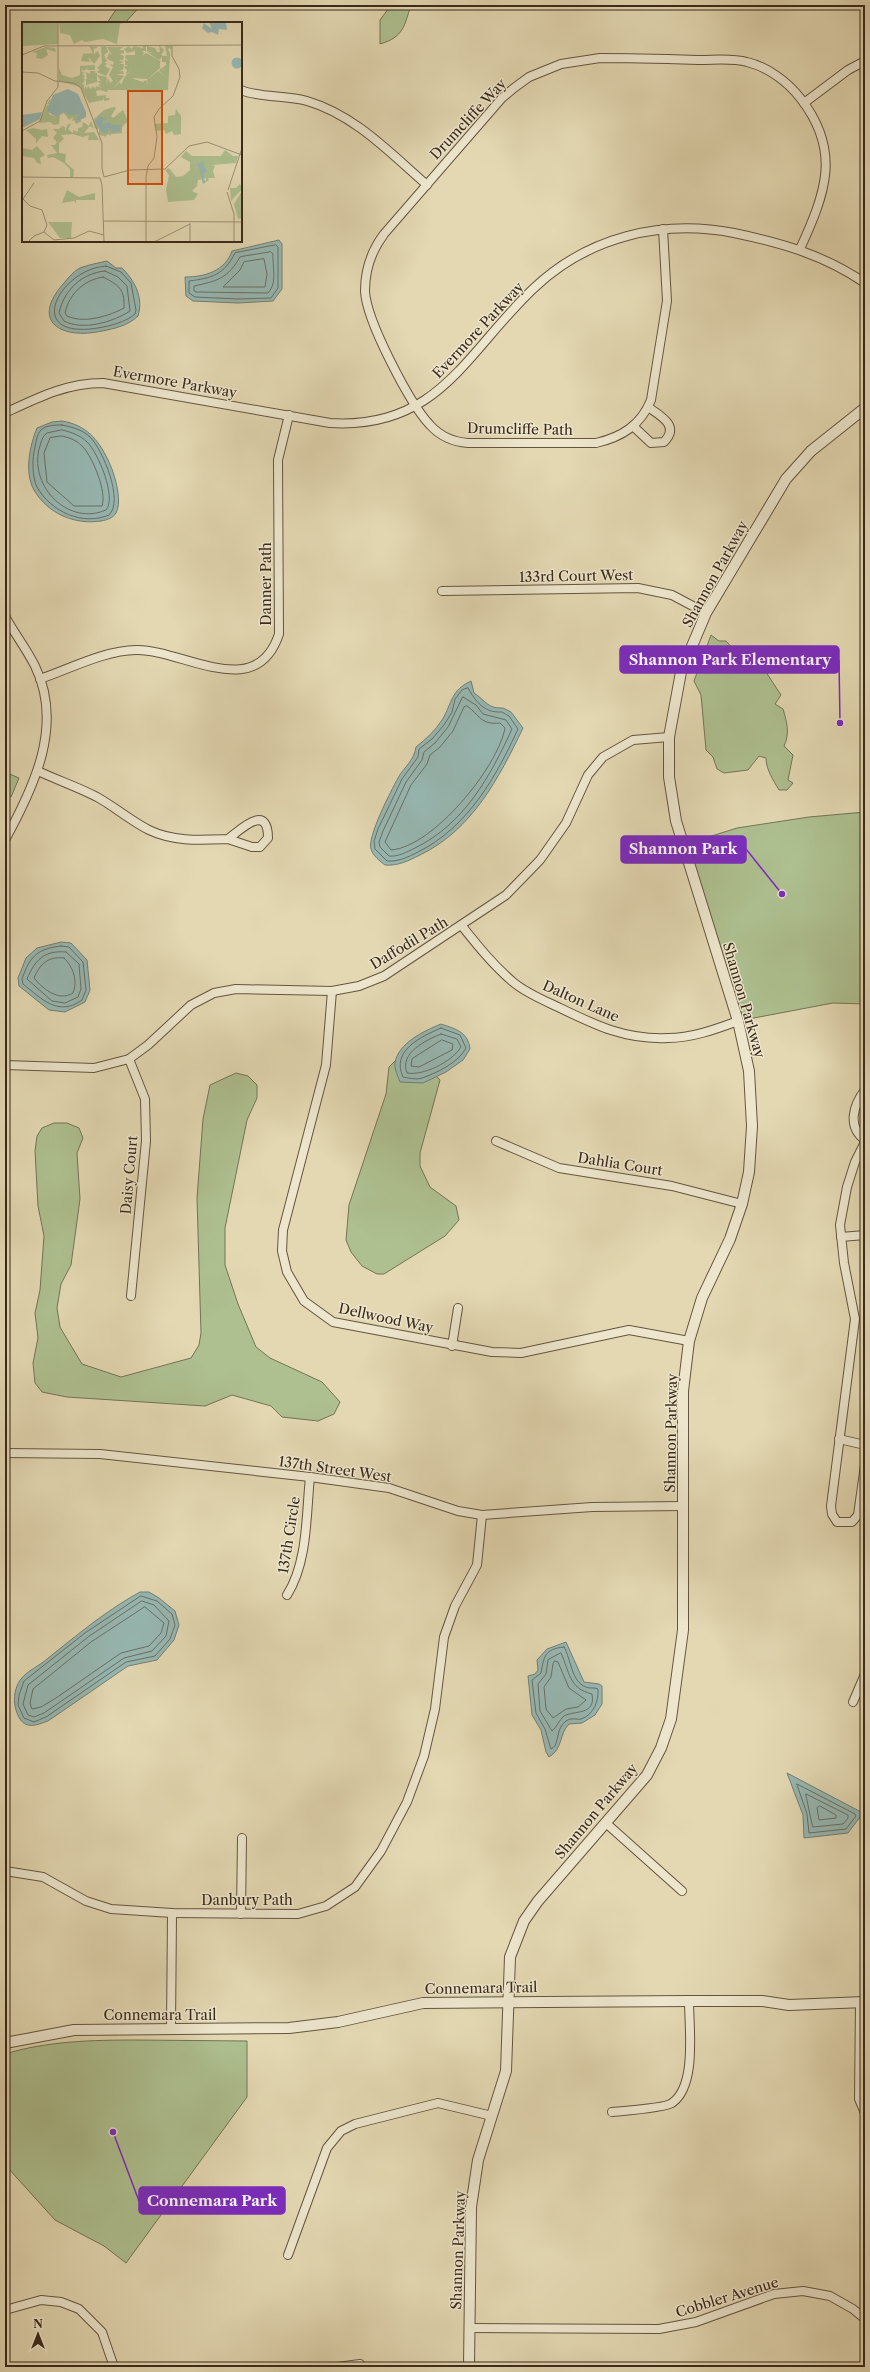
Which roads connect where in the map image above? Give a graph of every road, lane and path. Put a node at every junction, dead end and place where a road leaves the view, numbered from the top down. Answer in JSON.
{"nodes":[{"id":1,"x":865,"y":61,"type":"edge"},
{"id":2,"x":243,"y":93,"type":"edge"},
{"id":3,"x":804,"y":104,"type":"junction"},
{"id":4,"x":426,"y":185,"type":"junction"},
{"id":5,"x":663,"y":229,"type":"junction"},
{"id":6,"x":800,"y":249,"type":"junction"},
{"id":7,"x":865,"y":283,"type":"edge"},
{"id":8,"x":416,"y":406,"type":"junction"},
{"id":9,"x":648,"y":408,"type":"junction"},
{"id":10,"x":865,"y":408,"type":"edge"},
{"id":11,"x":5,"y":413,"type":"edge"},
{"id":12,"x":289,"y":416,"type":"junction"},
{"id":13,"x":634,"y":427,"type":"junction"},
{"id":14,"x":442,"y":591,"type":"dead end"},
{"id":15,"x":706,"y":612,"type":"junction"},
{"id":16,"x":5,"y":616,"type":"edge"},
{"id":17,"x":40,"y":679,"type":"junction"},
{"id":18,"x":669,"y":736,"type":"junction"},
{"id":19,"x":38,"y":771,"type":"junction"},
{"id":20,"x":228,"y":839,"type":"junction"},
{"id":21,"x":5,"y":840,"type":"edge"},
{"id":22,"x":462,"y":926,"type":"junction"},
{"id":23,"x":332,"y":990,"type":"junction"},
{"id":24,"x":738,"y":1022,"type":"junction"},
{"id":25,"x":129,"y":1058,"type":"junction"},
{"id":26,"x":5,"y":1065,"type":"edge"},
{"id":27,"x":865,"y":1090,"type":"edge"},
{"id":28,"x":496,"y":1141,"type":"dead end"},
{"id":29,"x":865,"y":1141,"type":"edge"},
{"id":30,"x":742,"y":1204,"type":"junction"},
{"id":31,"x":865,"y":1235,"type":"edge"},
{"id":32,"x":841,"y":1237,"type":"junction"},
{"id":33,"x":131,"y":1296,"type":"dead end"},
{"id":34,"x":458,"y":1308,"type":"dead end"},
{"id":35,"x":689,"y":1340,"type":"junction"},
{"id":36,"x":452,"y":1346,"type":"junction"},
{"id":37,"x":839,"y":1439,"type":"junction"},
{"id":38,"x":865,"y":1445,"type":"edge"},
{"id":39,"x":5,"y":1453,"type":"edge"},
{"id":40,"x":865,"y":1465,"type":"edge"},
{"id":41,"x":310,"y":1477,"type":"junction"},
{"id":42,"x":683,"y":1506,"type":"junction"},
{"id":43,"x":482,"y":1515,"type":"junction"},
{"id":44,"x":287,"y":1595,"type":"dead end"},
{"id":45,"x":865,"y":1674,"type":"edge"},
{"id":46,"x":853,"y":1702,"type":"dead end"},
{"id":47,"x":607,"y":1824,"type":"junction"},
{"id":48,"x":242,"y":1838,"type":"dead end"},
{"id":49,"x":5,"y":1871,"type":"edge"},
{"id":50,"x":682,"y":1891,"type":"dead end"},
{"id":51,"x":172,"y":1913,"type":"junction"},
{"id":52,"x":241,"y":1914,"type":"junction"},
{"id":53,"x":507,"y":2001,"type":"junction"},
{"id":54,"x":689,"y":2001,"type":"junction"},
{"id":55,"x":863,"y":2002,"type":"edge"},
{"id":56,"x":171,"y":2028,"type":"junction"},
{"id":57,"x":5,"y":2043,"type":"edge"},
{"id":58,"x":612,"y":2112,"type":"dead end"},
{"id":59,"x":865,"y":2113,"type":"edge"},
{"id":60,"x":492,"y":2116,"type":"junction"},
{"id":61,"x":288,"y":2255,"type":"dead end"},
{"id":62,"x":5,"y":2310,"type":"edge"},
{"id":63,"x":865,"y":2319,"type":"edge"},
{"id":64,"x":469,"y":2328,"type":"junction"},
{"id":65,"x":360,"y":2364,"type":"dead end"},
{"id":66,"x":114,"y":2367,"type":"edge"},
{"id":67,"x":337,"y":2367,"type":"edge"},
{"id":68,"x":469,"y":2367,"type":"edge"}],
"edges":[{"from":1,"to":3,"type":"street"},
{"from":2,"to":4,"type":"street"},
{"from":3,"to":4,"type":"street","name":"Drumcliffe Way"},
{"from":3,"to":6,"type":"street","name":"Drumcliffe Way"},
{"from":4,"to":8,"type":"street","name":"Drumcliffe Way"},
{"from":5,"to":6,"type":"street","name":"Evermore Parkway"},
{"from":5,"to":8,"type":"street","name":"Evermore Parkway"},
{"from":5,"to":9,"type":"street","name":"Drumcliffe Path"},
{"from":6,"to":7,"type":"street","name":"Evermore Parkway"},
{"from":8,"to":12,"type":"street","name":"Evermore Parkway"},
{"from":8,"to":13,"type":"street","name":"Drumcliffe Path"},
{"from":9,"to":13,"type":"street","name":"Drumcliffe Path"},
{"from":9,"to":13,"type":"street"},
{"from":10,"to":15,"type":"street","name":"Shannon Parkway"},
{"from":11,"to":12,"type":"street","name":"Evermore Parkway"},
{"from":12,"to":17,"type":"street","name":"Danner Path"},
{"from":14,"to":15,"type":"street","name":"133rd Court West"},
{"from":15,"to":18,"type":"street","name":"Shannon Parkway"},
{"from":16,"to":17,"type":"street"},
{"from":17,"to":19,"type":"street"},
{"from":18,"to":22,"type":"street","name":"Daffodil Path"},
{"from":18,"to":24,"type":"street","name":"Shannon Parkway"},
{"from":19,"to":20,"type":"street"},
{"from":19,"to":21,"type":"street"},
{"from":20,"to":20,"type":"street"},
{"from":22,"to":23,"type":"street","name":"Daffodil Path"},
{"from":22,"to":24,"type":"street","name":"Dalton Lane"},
{"from":23,"to":25,"type":"street","name":"Daffodil Path"},
{"from":23,"to":36,"type":"street","name":"Dellwood Way"},
{"from":24,"to":30,"type":"street","name":"Shannon Parkway"},
{"from":25,"to":26,"type":"street","name":"Daffodil Path"},
{"from":25,"to":33,"type":"street","name":"Daisy Court"},
{"from":27,"to":29,"type":"street"},
{"from":28,"to":30,"type":"street","name":"Dahlia Court"},
{"from":29,"to":32,"type":"street"},
{"from":30,"to":35,"type":"street","name":"Shannon Parkway"},
{"from":31,"to":32,"type":"street"},
{"from":32,"to":37,"type":"street"},
{"from":34,"to":36,"type":"street"},
{"from":35,"to":36,"type":"street","name":"Dellwood Way"},
{"from":35,"to":42,"type":"street","name":"Shannon Parkway"},
{"from":37,"to":38,"type":"street"},
{"from":37,"to":40,"type":"street"},
{"from":39,"to":41,"type":"street","name":"137th Street West"},
{"from":41,"to":43,"type":"street","name":"137th Street West"},
{"from":41,"to":44,"type":"street","name":"137th Circle"},
{"from":42,"to":43,"type":"street","name":"137th Street West"},
{"from":42,"to":47,"type":"street","name":"Shannon Parkway"},
{"from":43,"to":52,"type":"street","name":"Danbury Path"},
{"from":45,"to":46,"type":"street"},
{"from":47,"to":50,"type":"street"},
{"from":47,"to":53,"type":"street","name":"Shannon Parkway"},
{"from":48,"to":52,"type":"street"},
{"from":49,"to":51,"type":"street","name":"Danbury Path"},
{"from":51,"to":52,"type":"street","name":"Danbury Path"},
{"from":51,"to":56,"type":"street"},
{"from":53,"to":54,"type":"street","name":"Connemara Trail"},
{"from":53,"to":56,"type":"street","name":"Connemara Trail"},
{"from":53,"to":60,"type":"street","name":"Shannon Parkway"},
{"from":54,"to":55,"type":"street","name":"Connemara Trail"},
{"from":54,"to":58,"type":"street"},
{"from":55,"to":59,"type":"street"},
{"from":56,"to":57,"type":"street","name":"Connemara Trail"},
{"from":60,"to":61,"type":"street"},
{"from":60,"to":64,"type":"street","name":"Shannon Parkway"},
{"from":62,"to":66,"type":"street"},
{"from":63,"to":64,"type":"street","name":"Cobbler Avenue"},
{"from":64,"to":68,"type":"street","name":"Shannon Parkway"},
{"from":65,"to":67,"type":"street"}]}
